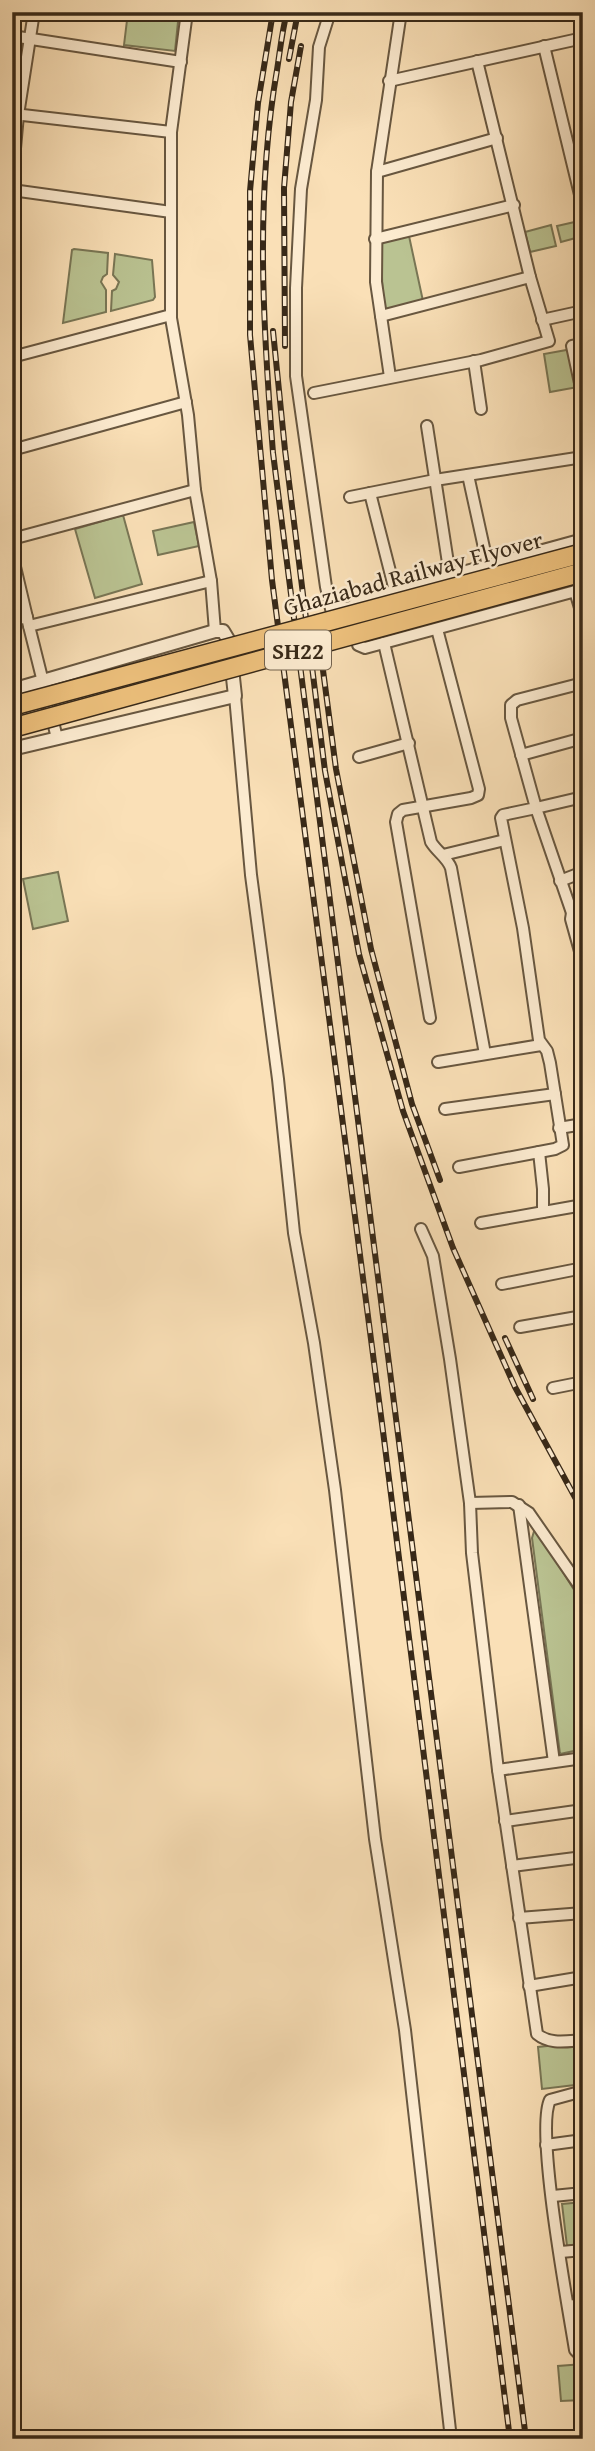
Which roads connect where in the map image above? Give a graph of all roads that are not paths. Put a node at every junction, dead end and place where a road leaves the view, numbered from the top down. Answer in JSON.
{"nodes":[{"id":1,"x":34,"y":12,"type":"edge"},
{"id":2,"x":187,"y":12,"type":"edge"},
{"id":3,"x":330,"y":12,"type":"edge"},
{"id":4,"x":401,"y":12,"type":"edge"},
{"id":5,"x":12,"y":36,"type":"edge"},
{"id":6,"x":30,"y":38,"type":"junction"},
{"id":7,"x":583,"y":38,"type":"edge"},
{"id":8,"x":544,"y":46,"type":"junction"},
{"id":9,"x":477,"y":61,"type":"junction"},
{"id":10,"x":181,"y":62,"type":"junction"},
{"id":11,"x":389,"y":81,"type":"junction"},
{"id":12,"x":15,"y":114,"type":"edge"},
{"id":13,"x":171,"y":132,"type":"junction"},
{"id":14,"x":497,"y":138,"type":"junction"},
{"id":15,"x":377,"y":172,"type":"junction"},
{"id":16,"x":12,"y":183,"type":"edge"},
{"id":17,"x":12,"y":190,"type":"edge"},
{"id":18,"x":514,"y":205,"type":"junction"},
{"id":19,"x":583,"y":206,"type":"edge"},
{"id":20,"x":170,"y":212,"type":"junction"},
{"id":21,"x":376,"y":239,"type":"junction"},
{"id":22,"x":530,"y":277,"type":"junction"},
{"id":23,"x":583,"y":311,"type":"edge"},
{"id":24,"x":172,"y":315,"type":"junction"},
{"id":25,"x":381,"y":316,"type":"junction"},
{"id":26,"x":542,"y":320,"type":"junction"},
{"id":27,"x":583,"y":344,"type":"edge"},
{"id":28,"x":12,"y":357,"type":"edge"},
{"id":29,"x":474,"y":361,"type":"junction"},
{"id":30,"x":390,"y":377,"type":"junction"},
{"id":31,"x":314,"y":393,"type":"dead end"},
{"id":32,"x":583,"y":397,"type":"edge"},
{"id":33,"x":186,"y":402,"type":"junction"},
{"id":34,"x":481,"y":409,"type":"dead end"},
{"id":35,"x":427,"y":426,"type":"dead end"},
{"id":36,"x":12,"y":450,"type":"edge"},
{"id":37,"x":583,"y":457,"type":"edge"},
{"id":38,"x":468,"y":475,"type":"junction"},
{"id":39,"x":435,"y":480,"type":"junction"},
{"id":40,"x":195,"y":490,"type":"junction"},
{"id":41,"x":370,"y":493,"type":"junction"},
{"id":42,"x":350,"y":497,"type":"dead end"},
{"id":43,"x":12,"y":539,"type":"edge"},
{"id":44,"x":583,"y":539,"type":"edge"},
{"id":45,"x":583,"y":553,"type":"edge"},
{"id":46,"x":12,"y":554,"type":"edge"},
{"id":47,"x":488,"y":566,"type":"junction"},
{"id":48,"x":583,"y":572,"type":"edge"},
{"id":49,"x":450,"y":576,"type":"junction"},
{"id":50,"x":211,"y":581,"type":"junction"},
{"id":51,"x":579,"y":590,"type":"edge"},
{"id":52,"x":395,"y":591,"type":"junction"},
{"id":53,"x":352,"y":607,"type":"junction"},
{"id":54,"x":583,"y":618,"type":"edge"},
{"id":55,"x":12,"y":621,"type":"edge"},
{"id":56,"x":28,"y":622,"type":"junction"},
{"id":57,"x":436,"y":629,"type":"junction"},
{"id":58,"x":215,"y":631,"type":"junction"},
{"id":59,"x":384,"y":643,"type":"junction"},
{"id":60,"x":43,"y":682,"type":"junction"},
{"id":61,"x":583,"y":683,"type":"edge"},
{"id":62,"x":12,"y":690,"type":"edge"},
{"id":63,"x":235,"y":696,"type":"junction"},
{"id":64,"x":12,"y":706,"type":"edge"},
{"id":65,"x":12,"y":728,"type":"edge"},
{"id":66,"x":57,"y":738,"type":"junction"},
{"id":67,"x":583,"y":738,"type":"edge"},
{"id":68,"x":409,"y":743,"type":"junction"},
{"id":69,"x":12,"y":749,"type":"edge"},
{"id":70,"x":521,"y":755,"type":"junction"},
{"id":71,"x":359,"y":757,"type":"dead end"},
{"id":72,"x":583,"y":797,"type":"edge"},
{"id":73,"x":424,"y":807,"type":"junction"},
{"id":74,"x":536,"y":808,"type":"junction"},
{"id":75,"x":505,"y":840,"type":"junction"},
{"id":76,"x":443,"y":855,"type":"junction"},
{"id":77,"x":583,"y":872,"type":"edge"},
{"id":78,"x":560,"y":881,"type":"junction"},
{"id":79,"x":583,"y":907,"type":"edge"},
{"id":80,"x":572,"y":913,"type":"junction"},
{"id":81,"x":583,"y":962,"type":"edge"},
{"id":82,"x":430,"y":1018,"type":"dead end"},
{"id":83,"x":541,"y":1045,"type":"junction"},
{"id":84,"x":485,"y":1054,"type":"junction"},
{"id":85,"x":438,"y":1062,"type":"dead end"},
{"id":86,"x":555,"y":1094,"type":"junction"},
{"id":87,"x":445,"y":1109,"type":"dead end"},
{"id":88,"x":583,"y":1124,"type":"edge"},
{"id":89,"x":559,"y":1128,"type":"junction"},
{"id":90,"x":539,"y":1152,"type":"junction"},
{"id":91,"x":459,"y":1167,"type":"dead end"},
{"id":92,"x":583,"y":1205,"type":"edge"},
{"id":93,"x":542,"y":1212,"type":"junction"},
{"id":94,"x":481,"y":1223,"type":"dead end"},
{"id":95,"x":421,"y":1229,"type":"dead end"},
{"id":96,"x":583,"y":1268,"type":"edge"},
{"id":97,"x":502,"y":1284,"type":"dead end"},
{"id":98,"x":583,"y":1316,"type":"edge"},
{"id":99,"x":520,"y":1327,"type":"dead end"},
{"id":100,"x":583,"y":1382,"type":"edge"},
{"id":101,"x":553,"y":1388,"type":"dead end"},
{"id":102,"x":470,"y":1503,"type":"junction"},
{"id":103,"x":519,"y":1505,"type":"junction"},
{"id":104,"x":583,"y":1591,"type":"edge"},
{"id":105,"x":583,"y":1758,"type":"edge"},
{"id":106,"x":554,"y":1762,"type":"junction"},
{"id":107,"x":498,"y":1770,"type":"junction"},
{"id":108,"x":583,"y":1810,"type":"edge"},
{"id":109,"x":505,"y":1821,"type":"junction"},
{"id":110,"x":583,"y":1857,"type":"edge"},
{"id":111,"x":512,"y":1866,"type":"junction"},
{"id":112,"x":583,"y":1913,"type":"edge"},
{"id":113,"x":519,"y":1918,"type":"junction"},
{"id":114,"x":583,"y":1977,"type":"edge"},
{"id":115,"x":529,"y":1986,"type":"junction"},
{"id":116,"x":583,"y":2040,"type":"edge"},
{"id":117,"x":583,"y":2091,"type":"edge"},
{"id":118,"x":583,"y":2140,"type":"edge"},
{"id":119,"x":546,"y":2145,"type":"junction"},
{"id":120,"x":583,"y":2193,"type":"edge"},
{"id":121,"x":552,"y":2196,"type":"junction"},
{"id":122,"x":583,"y":2250,"type":"edge"},
{"id":123,"x":561,"y":2252,"type":"junction"},
{"id":124,"x":583,"y":2304,"type":"edge"},
{"id":125,"x":568,"y":2306,"type":"junction"},
{"id":126,"x":583,"y":2358,"type":"edge"},
{"id":127,"x":451,"y":2439,"type":"edge"}],
"edges":[{"from":1,"to":6,"type":"street"},
{"from":2,"to":10,"type":"street"},
{"from":3,"to":53,"type":"street"},
{"from":4,"to":11,"type":"street"},
{"from":5,"to":6,"type":"street"},
{"from":6,"to":10,"type":"street"},
{"from":6,"to":12,"type":"street"},
{"from":7,"to":8,"type":"street"},
{"from":8,"to":9,"type":"street"},
{"from":8,"to":19,"type":"street"},
{"from":9,"to":11,"type":"street"},
{"from":9,"to":14,"type":"street"},
{"from":10,"to":13,"type":"street"},
{"from":11,"to":15,"type":"street"},
{"from":12,"to":13,"type":"street"},
{"from":12,"to":16,"type":"street"},
{"from":13,"to":20,"type":"street"},
{"from":14,"to":15,"type":"street"},
{"from":14,"to":18,"type":"street"},
{"from":15,"to":21,"type":"street"},
{"from":17,"to":20,"type":"street"},
{"from":18,"to":21,"type":"street"},
{"from":18,"to":22,"type":"street"},
{"from":20,"to":24,"type":"street"},
{"from":21,"to":25,"type":"street"},
{"from":22,"to":25,"type":"street"},
{"from":22,"to":26,"type":"street"},
{"from":23,"to":26,"type":"street"},
{"from":24,"to":28,"type":"street"},
{"from":24,"to":33,"type":"street"},
{"from":25,"to":30,"type":"street"},
{"from":26,"to":29,"type":"street"},
{"from":27,"to":32,"type":"street"},
{"from":29,"to":30,"type":"street"},
{"from":29,"to":34,"type":"street"},
{"from":30,"to":31,"type":"street"},
{"from":33,"to":36,"type":"street"},
{"from":33,"to":40,"type":"street"},
{"from":35,"to":39,"type":"street"},
{"from":37,"to":38,"type":"street"},
{"from":38,"to":39,"type":"street"},
{"from":38,"to":47,"type":"street"},
{"from":39,"to":41,"type":"street"},
{"from":39,"to":49,"type":"street"},
{"from":40,"to":43,"type":"street"},
{"from":40,"to":50,"type":"street"},
{"from":41,"to":42,"type":"street"},
{"from":41,"to":52,"type":"street"},
{"from":44,"to":47,"type":"street"},
{"from":45,"to":64,"type":"highway","name":"Ghaziabad Railway Flyover","number":"SH22","bridge":true},
{"from":46,"to":56,"type":"street"},
{"from":47,"to":49,"type":"street"},
{"from":48,"to":65,"type":"highway","name":"Ghaziabad Railway Flyover","number":"SH22","bridge":true},
{"from":49,"to":52,"type":"street"},
{"from":50,"to":56,"type":"street"},
{"from":50,"to":58,"type":"street"},
{"from":51,"to":54,"type":"street"},
{"from":51,"to":57,"type":"street"},
{"from":52,"to":53,"type":"street"},
{"from":53,"to":59,"type":"street"},
{"from":55,"to":56,"type":"street"},
{"from":56,"to":60,"type":"street"},
{"from":57,"to":59,"type":"street"},
{"from":57,"to":73,"type":"street"},
{"from":58,"to":60,"type":"street"},
{"from":58,"to":63,"type":"street"},
{"from":59,"to":68,"type":"street"},
{"from":60,"to":62,"type":"street"},
{"from":60,"to":66,"type":"street"},
{"from":61,"to":70,"type":"street"},
{"from":63,"to":66,"type":"street"},
{"from":63,"to":127,"type":"street"},
{"from":66,"to":69,"type":"street"},
{"from":67,"to":70,"type":"street"},
{"from":68,"to":71,"type":"street"},
{"from":68,"to":73,"type":"street"},
{"from":70,"to":74,"type":"street"},
{"from":72,"to":74,"type":"street"},
{"from":73,"to":76,"type":"street"},
{"from":73,"to":82,"type":"street"},
{"from":74,"to":75,"type":"street"},
{"from":74,"to":78,"type":"street"},
{"from":75,"to":76,"type":"street"},
{"from":75,"to":83,"type":"street"},
{"from":76,"to":84,"type":"street"},
{"from":77,"to":78,"type":"street"},
{"from":78,"to":80,"type":"street"},
{"from":79,"to":80,"type":"street"},
{"from":80,"to":81,"type":"street"},
{"from":83,"to":84,"type":"street"},
{"from":83,"to":86,"type":"street"},
{"from":84,"to":85,"type":"street"},
{"from":86,"to":87,"type":"street"},
{"from":86,"to":89,"type":"street"},
{"from":88,"to":89,"type":"street"},
{"from":89,"to":90,"type":"street"},
{"from":90,"to":91,"type":"street"},
{"from":90,"to":93,"type":"street"},
{"from":92,"to":93,"type":"street"},
{"from":93,"to":94,"type":"street"},
{"from":95,"to":102,"type":"street"},
{"from":96,"to":97,"type":"street"},
{"from":98,"to":99,"type":"street"},
{"from":100,"to":101,"type":"street"},
{"from":102,"to":103,"type":"street"},
{"from":102,"to":107,"type":"street"},
{"from":103,"to":104,"type":"street"},
{"from":103,"to":106,"type":"street"},
{"from":105,"to":106,"type":"street"},
{"from":106,"to":107,"type":"street"},
{"from":107,"to":109,"type":"street"},
{"from":108,"to":109,"type":"street"},
{"from":109,"to":111,"type":"street"},
{"from":110,"to":111,"type":"street"},
{"from":111,"to":113,"type":"street"},
{"from":112,"to":113,"type":"street"},
{"from":113,"to":115,"type":"street"},
{"from":114,"to":115,"type":"street"},
{"from":115,"to":116,"type":"street"},
{"from":117,"to":119,"type":"street"},
{"from":118,"to":119,"type":"street"},
{"from":119,"to":121,"type":"street"},
{"from":120,"to":121,"type":"street"},
{"from":121,"to":123,"type":"street"},
{"from":122,"to":123,"type":"street"},
{"from":123,"to":125,"type":"street"},
{"from":124,"to":125,"type":"street"},
{"from":125,"to":126,"type":"street"}]}
